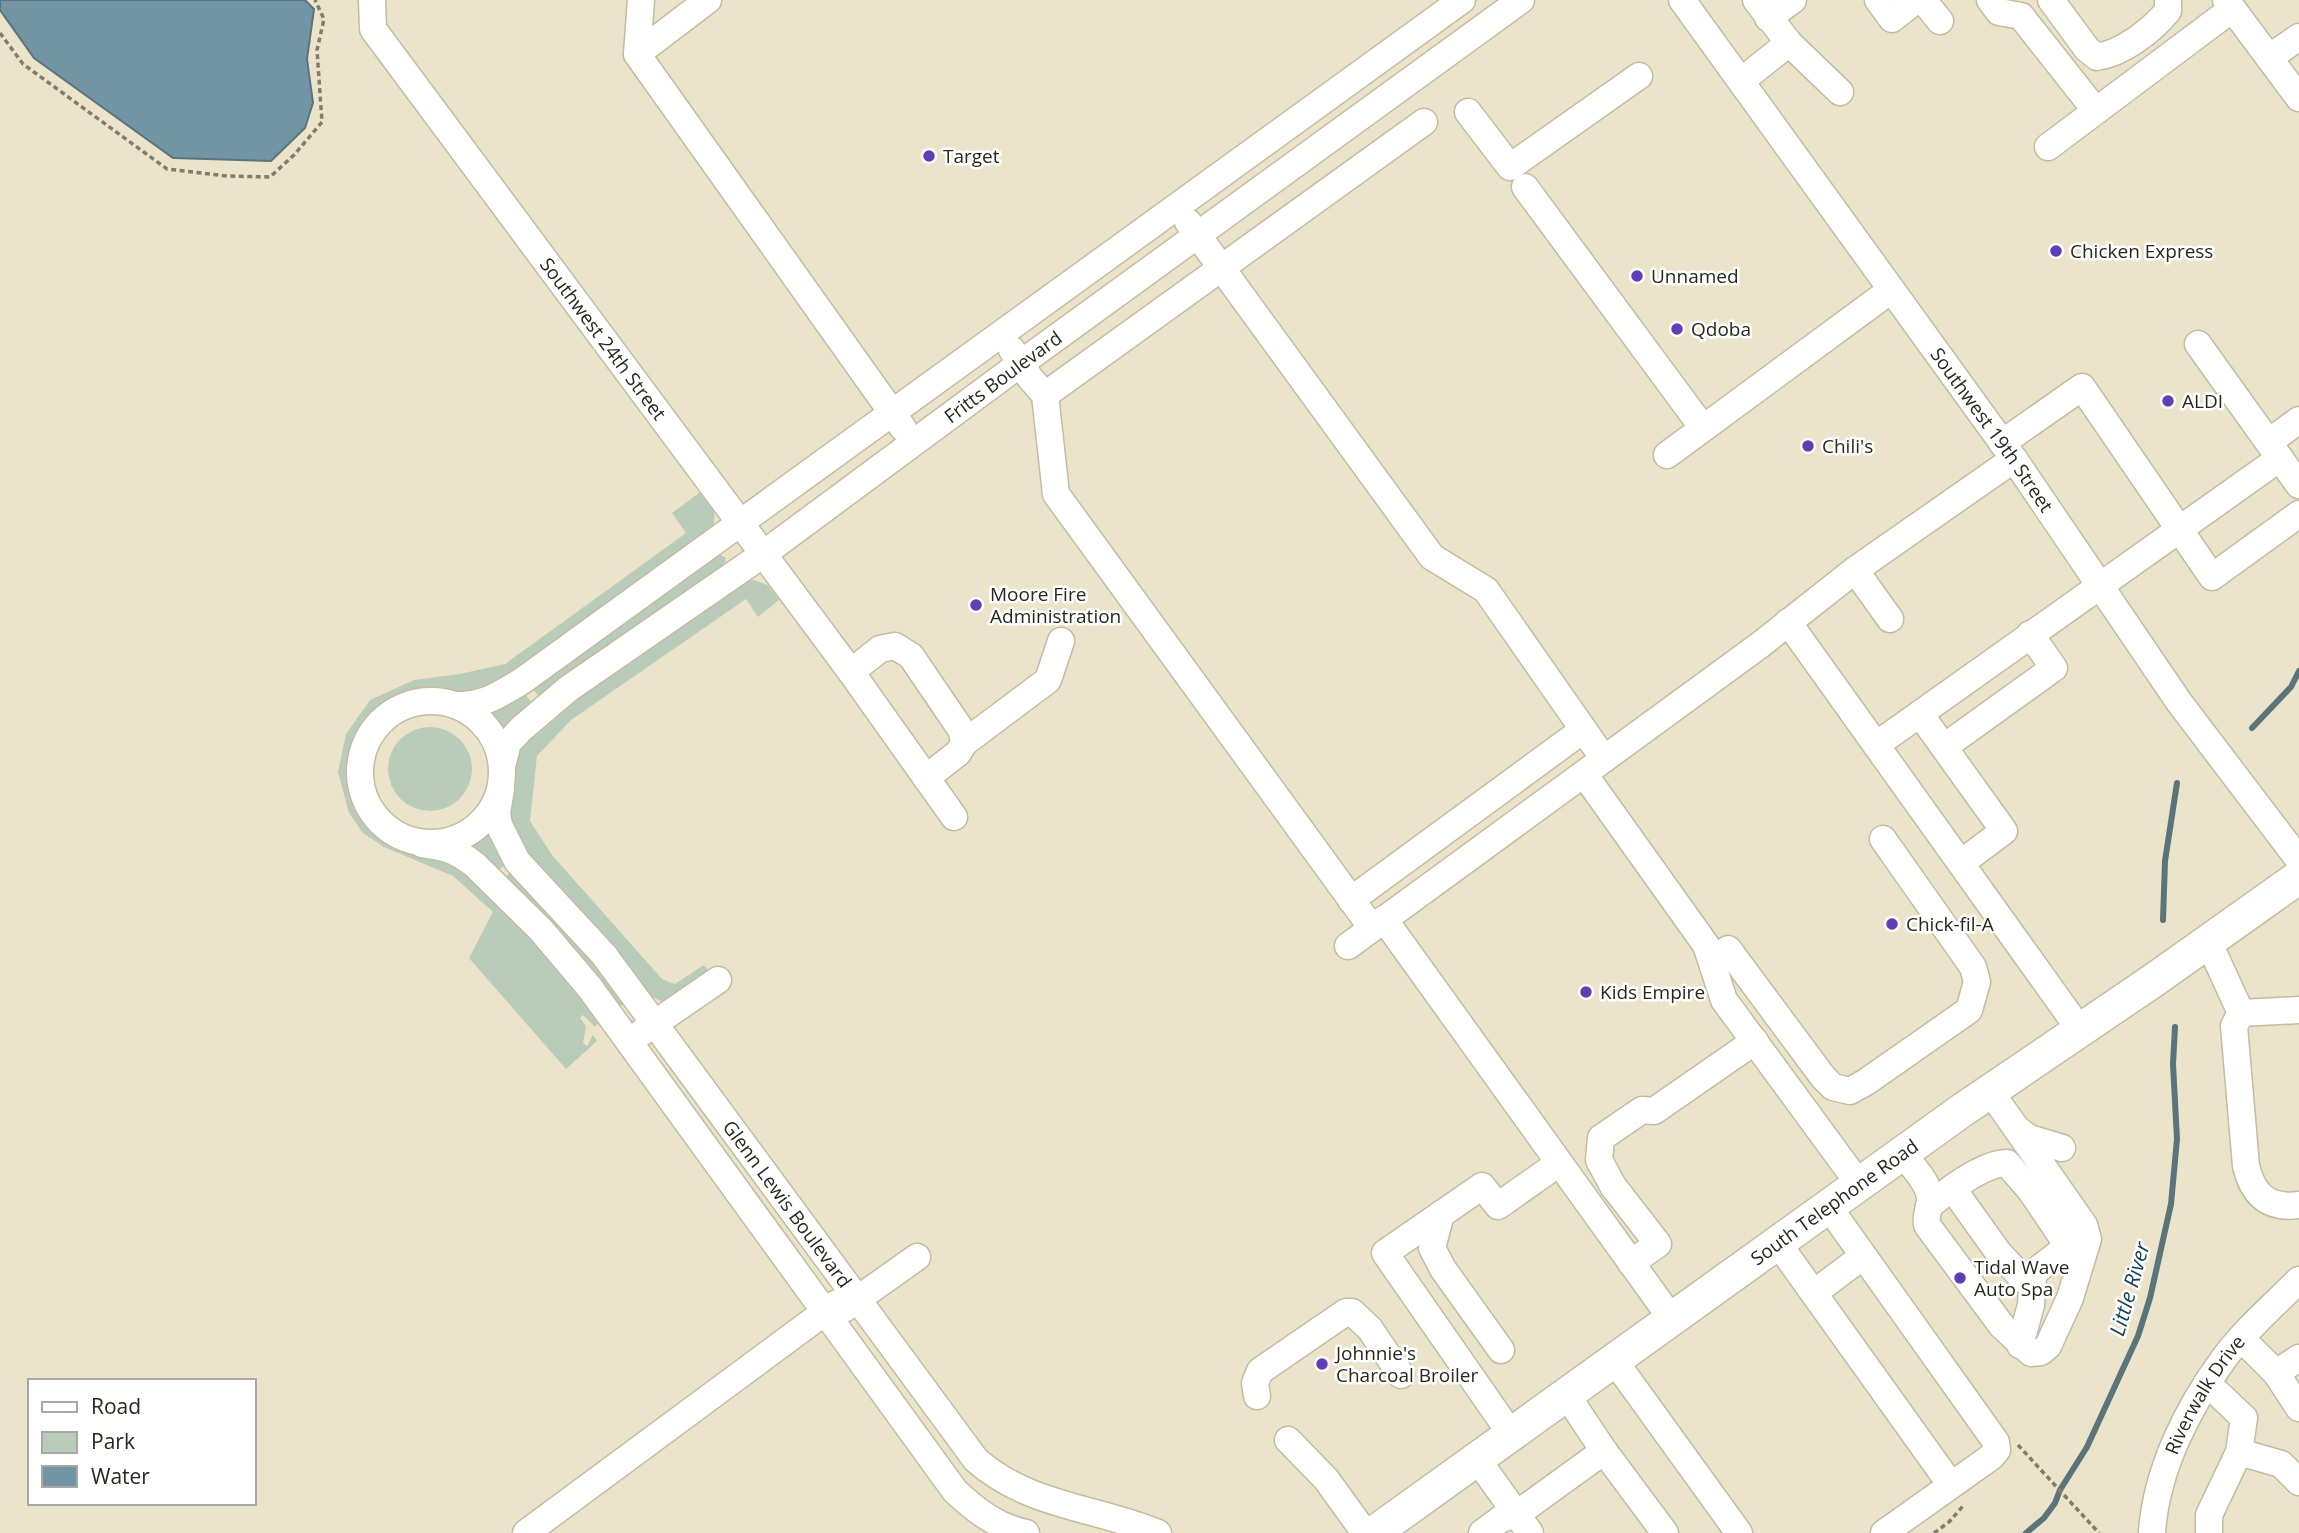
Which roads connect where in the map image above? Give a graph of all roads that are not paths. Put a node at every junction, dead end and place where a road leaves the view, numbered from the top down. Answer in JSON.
{"nodes":[{"id":1,"x":372,"y":0,"type":"edge"},
{"id":2,"x":641,"y":0,"type":"edge"},
{"id":3,"x":1462,"y":0,"type":"edge"},
{"id":4,"x":1521,"y":0,"type":"edge"},
{"id":5,"x":1682,"y":0,"type":"edge"},
{"id":6,"x":1793,"y":0,"type":"edge"},
{"id":7,"x":1878,"y":0,"type":"edge"},
{"id":8,"x":1916,"y":0,"type":"edge"},
{"id":9,"x":1923,"y":0,"type":"edge"},
{"id":10,"x":1990,"y":0,"type":"edge"},
{"id":11,"x":2043,"y":0,"type":"edge"},
{"id":12,"x":2051,"y":0,"type":"edge"},
{"id":13,"x":705,"y":1,"type":"edge"},
{"id":14,"x":2229,"y":5,"type":"edge"},
{"id":15,"x":2166,"y":8,"type":"edge"},
{"id":16,"x":1762,"y":9,"type":"edge"},
{"id":17,"x":2021,"y":16,"type":"junction"},
{"id":18,"x":1940,"y":20,"type":"dead end"},
{"id":19,"x":2299,"y":37,"type":"edge"},
{"id":20,"x":1789,"y":43,"type":"junction"},
{"id":21,"x":2185,"y":44,"type":"junction"},
{"id":22,"x":637,"y":54,"type":"junction"},
{"id":23,"x":2269,"y":58,"type":"junction"},
{"id":24,"x":1639,"y":76,"type":"dead end"},
{"id":25,"x":1741,"y":81,"type":"junction"},
{"id":26,"x":1840,"y":92,"type":"dead end"},
{"id":27,"x":2299,"y":98,"type":"edge"},
{"id":28,"x":2096,"y":111,"type":"junction"},
{"id":29,"x":1468,"y":112,"type":"dead end"},
{"id":30,"x":1424,"y":122,"type":"dead end"},
{"id":31,"x":2048,"y":146,"type":"dead end"},
{"id":32,"x":1525,"y":187,"type":"dead end"},
{"id":33,"x":1177,"y":206,"type":"junction"},
{"id":34,"x":1197,"y":235,"type":"junction"},
{"id":35,"x":1221,"y":268,"type":"junction"},
{"id":36,"x":1891,"y":290,"type":"junction"},
{"id":37,"x":1003,"y":333,"type":"junction"},
{"id":38,"x":2199,"y":344,"type":"dead end"},
{"id":39,"x":1020,"y":364,"type":"junction"},
{"id":40,"x":1045,"y":395,"type":"junction"},
{"id":41,"x":894,"y":413,"type":"junction"},
{"id":42,"x":2299,"y":420,"type":"edge"},
{"id":43,"x":1703,"y":428,"type":"junction"},
{"id":44,"x":913,"y":443,"type":"junction"},
{"id":45,"x":2274,"y":450,"type":"junction"},
{"id":46,"x":2008,"y":451,"type":"junction"},
{"id":47,"x":1667,"y":455,"type":"dead end"},
{"id":48,"x":2299,"y":485,"type":"edge"},
{"id":49,"x":2299,"y":514,"type":"edge"},
{"id":50,"x":740,"y":524,"type":"junction"},
{"id":51,"x":2179,"y":529,"type":"junction"},
{"id":52,"x":762,"y":555,"type":"junction"},
{"id":53,"x":1855,"y":570,"type":"junction"},
{"id":54,"x":2099,"y":586,"type":"junction"},
{"id":55,"x":1890,"y":619,"type":"dead end"},
{"id":56,"x":1788,"y":622,"type":"junction"},
{"id":57,"x":2030,"y":634,"type":"junction"},
{"id":58,"x":1061,"y":641,"type":"dead end"},
{"id":59,"x":851,"y":672,"type":"junction"},
{"id":60,"x":456,"y":705,"type":"junction"},
{"id":61,"x":1920,"y":713,"type":"junction"},
{"id":62,"x":1583,"y":730,"type":"junction"},
{"id":63,"x":964,"y":743,"type":"junction"},
{"id":64,"x":1876,"y":745,"type":"junction"},
{"id":65,"x":1944,"y":747,"type":"junction"},
{"id":66,"x":1594,"y":766,"type":"junction"},
{"id":67,"x":501,"y":777,"type":"junction"},
{"id":68,"x":926,"y":778,"type":"junction"},
{"id":69,"x":954,"y":817,"type":"dead end"},
{"id":70,"x":422,"y":844,"type":"junction"},
{"id":71,"x":2299,"y":860,"type":"edge"},
{"id":72,"x":1961,"y":863,"type":"junction"},
{"id":73,"x":2299,"y":877,"type":"edge"},
{"id":74,"x":1352,"y":900,"type":"junction"},
{"id":75,"x":1378,"y":923,"type":"junction"},
{"id":76,"x":2208,"y":941,"type":"junction"},
{"id":77,"x":1348,"y":946,"type":"dead end"},
{"id":78,"x":718,"y":981,"type":"dead end"},
{"id":79,"x":1973,"y":994,"type":"joint"},
{"id":80,"x":2299,"y":1010,"type":"edge"},
{"id":81,"x":2238,"y":1020,"type":"junction"},
{"id":82,"x":655,"y":1024,"type":"junction"},
{"id":83,"x":2080,"y":1030,"type":"junction"},
{"id":84,"x":1755,"y":1041,"type":"junction"},
{"id":85,"x":629,"y":1042,"type":"junction"},
{"id":86,"x":1995,"y":1088,"type":"junction"},
{"id":87,"x":2026,"y":1140,"type":"junction"},
{"id":88,"x":2062,"y":1148,"type":"dead end"},
{"id":89,"x":1559,"y":1163,"type":"junction"},
{"id":90,"x":2007,"y":1163,"type":"junction"},
{"id":91,"x":1911,"y":1165,"type":"junction"},
{"id":92,"x":1859,"y":1184,"type":"junction"},
{"id":93,"x":1942,"y":1197,"type":"junction"},
{"id":94,"x":2299,"y":1205,"type":"edge"},
{"id":95,"x":1828,"y":1206,"type":"junction"},
{"id":96,"x":1452,"y":1207,"type":"junction"},
{"id":97,"x":1777,"y":1242,"type":"junction"},
{"id":98,"x":1863,"y":1256,"type":"junction"},
{"id":99,"x":917,"y":1257,"type":"dead end"},
{"id":100,"x":1631,"y":1263,"type":"junction"},
{"id":101,"x":2033,"y":1275,"type":"junction"},
{"id":102,"x":2299,"y":1280,"type":"edge"},
{"id":103,"x":1814,"y":1293,"type":"junction"},
{"id":104,"x":855,"y":1295,"type":"junction"},
{"id":105,"x":827,"y":1316,"type":"junction"},
{"id":106,"x":1671,"y":1318,"type":"junction"},
{"id":107,"x":2241,"y":1338,"type":"junction"},
{"id":108,"x":2025,"y":1349,"type":"junction"},
{"id":109,"x":1501,"y":1350,"type":"dead end"},
{"id":110,"x":2299,"y":1359,"type":"edge"},
{"id":111,"x":1614,"y":1360,"type":"junction"},
{"id":112,"x":2276,"y":1373,"type":"junction"},
{"id":113,"x":1401,"y":1375,"type":"dead end"},
{"id":114,"x":2207,"y":1383,"type":"junction"},
{"id":115,"x":1566,"y":1394,"type":"junction"},
{"id":116,"x":1257,"y":1396,"type":"dead end"},
{"id":117,"x":2299,"y":1408,"type":"edge"},
{"id":118,"x":1511,"y":1434,"type":"junction"},
{"id":119,"x":1288,"y":1440,"type":"dead end"},
{"id":120,"x":1604,"y":1451,"type":"junction"},
{"id":121,"x":2239,"y":1452,"type":"junction"},
{"id":122,"x":1477,"y":1459,"type":"junction"},
{"id":123,"x":2299,"y":1482,"type":"edge"},
{"id":124,"x":1951,"y":1485,"type":"junction"},
{"id":125,"x":1524,"y":1523,"type":"edge"},
{"id":126,"x":526,"y":1533,"type":"edge"},
{"id":127,"x":1025,"y":1533,"type":"edge"},
{"id":128,"x":1158,"y":1533,"type":"edge"},
{"id":129,"x":1365,"y":1533,"type":"edge"},
{"id":130,"x":1374,"y":1533,"type":"edge"},
{"id":131,"x":1482,"y":1533,"type":"edge"},
{"id":132,"x":1665,"y":1533,"type":"edge"},
{"id":133,"x":1739,"y":1533,"type":"edge"},
{"id":134,"x":1884,"y":1533,"type":"edge"},
{"id":135,"x":2152,"y":1533,"type":"edge"},
{"id":136,"x":2209,"y":1533,"type":"edge"}],
"edges":[{"from":1,"to":50,"type":"street","name":"Southwest 24th Street"},
{"from":2,"to":22,"type":"street"},
{"from":3,"to":33,"type":"street","name":"Fritts Boulevard"},
{"from":4,"to":34,"type":"street","name":"Fritts Boulevard"},
{"from":5,"to":25,"type":"street","name":"Southwest 19th Street"},
{"from":6,"to":16,"type":"street"},
{"from":7,"to":8,"type":"street"},
{"from":9,"to":18,"type":"street"},
{"from":10,"to":17,"type":"street"},
{"from":11,"to":17,"type":"street"},
{"from":12,"to":15,"type":"street"},
{"from":13,"to":22,"type":"street"},
{"from":14,"to":21,"type":"street"},
{"from":14,"to":23,"type":"street"},
{"from":15,"to":21,"type":"street"},
{"from":16,"to":20,"type":"street"},
{"from":17,"to":28,"type":"street"},
{"from":19,"to":23,"type":"street"},
{"from":20,"to":25,"type":"street"},
{"from":20,"to":26,"type":"street"},
{"from":21,"to":28,"type":"street"},
{"from":22,"to":41,"type":"street"},
{"from":23,"to":27,"type":"street"},
{"from":24,"to":29,"type":"street"},
{"from":25,"to":36,"type":"street","name":"Southwest 19th Street"},
{"from":28,"to":31,"type":"street"},
{"from":30,"to":35,"type":"street"},
{"from":32,"to":43,"type":"street"},
{"from":33,"to":34,"type":"street"},
{"from":33,"to":37,"type":"street","name":"Fritts Boulevard"},
{"from":34,"to":35,"type":"street"},
{"from":34,"to":39,"type":"street","name":"Fritts Boulevard"},
{"from":35,"to":40,"type":"street"},
{"from":35,"to":62,"type":"street"},
{"from":36,"to":43,"type":"street"},
{"from":36,"to":46,"type":"street","name":"Southwest 19th Street"},
{"from":37,"to":39,"type":"street"},
{"from":37,"to":41,"type":"street","name":"Fritts Boulevard"},
{"from":38,"to":45,"type":"street"},
{"from":39,"to":40,"type":"street"},
{"from":39,"to":44,"type":"street","name":"Fritts Boulevard"},
{"from":40,"to":74,"type":"street"},
{"from":41,"to":44,"type":"street"},
{"from":41,"to":50,"type":"street","name":"Fritts Boulevard"},
{"from":42,"to":45,"type":"street"},
{"from":43,"to":47,"type":"street"},
{"from":44,"to":52,"type":"street","name":"Fritts Boulevard"},
{"from":45,"to":48,"type":"street"},
{"from":45,"to":51,"type":"street"},
{"from":46,"to":51,"type":"street"},
{"from":46,"to":53,"type":"street"},
{"from":46,"to":54,"type":"street","name":"Southwest 19th Street"},
{"from":49,"to":51,"type":"street"},
{"from":50,"to":52,"type":"street","name":"Southwest 24th Street"},
{"from":50,"to":60,"type":"street","name":"Fritts Boulevard"},
{"from":51,"to":54,"type":"street"},
{"from":52,"to":59,"type":"street","name":"Southwest 24th Street"},
{"from":52,"to":67,"type":"street","name":"Fritts Boulevard"},
{"from":53,"to":55,"type":"street"},
{"from":53,"to":56,"type":"street"},
{"from":54,"to":57,"type":"street"},
{"from":54,"to":71,"type":"street","name":"Southwest 19th Street"},
{"from":56,"to":64,"type":"street"},
{"from":56,"to":66,"type":"street"},
{"from":57,"to":61,"type":"street"},
{"from":57,"to":65,"type":"street"},
{"from":58,"to":63,"type":"street"},
{"from":59,"to":63,"type":"street"},
{"from":59,"to":68,"type":"street","name":"Southwest 24th Street"},
{"from":60,"to":67,"type":"street"},
{"from":60,"to":70,"type":"street"},
{"from":61,"to":64,"type":"street"},
{"from":61,"to":65,"type":"street"},
{"from":62,"to":66,"type":"street"},
{"from":62,"to":74,"type":"street"},
{"from":63,"to":68,"type":"street"},
{"from":64,"to":72,"type":"street"},
{"from":65,"to":72,"type":"street"},
{"from":66,"to":75,"type":"street"},
{"from":66,"to":84,"type":"street"},
{"from":67,"to":70,"type":"street"},
{"from":67,"to":82,"type":"street","name":"Glenn Lewis Boulevard"},
{"from":68,"to":69,"type":"street","name":"Southwest 24th Street"},
{"from":70,"to":85,"type":"street","name":"Glenn Lewis Boulevard"},
{"from":72,"to":83,"type":"street"},
{"from":73,"to":76,"type":"main road","name":"South Telephone Road"},
{"from":74,"to":75,"type":"street"},
{"from":75,"to":77,"type":"street"},
{"from":75,"to":89,"type":"street"},
{"from":76,"to":81,"type":"street"},
{"from":76,"to":83,"type":"main road","name":"South Telephone Road"},
{"from":78,"to":82,"type":"street"},
{"from":79,"to":79,"type":"street"},
{"from":80,"to":81,"type":"street"},
{"from":81,"to":94,"type":"street"},
{"from":82,"to":85,"type":"street"},
{"from":82,"to":104,"type":"street","name":"Glenn Lewis Boulevard"},
{"from":83,"to":86,"type":"main road","name":"South Telephone Road"},
{"from":84,"to":92,"type":"street"},
{"from":84,"to":100,"type":"street"},
{"from":85,"to":105,"type":"street","name":"Glenn Lewis Boulevard"},
{"from":86,"to":87,"type":"street"},
{"from":86,"to":91,"type":"main road","name":"South Telephone Road"},
{"from":87,"to":88,"type":"street"},
{"from":87,"to":90,"type":"street"},
{"from":87,"to":108,"type":"street"},
{"from":89,"to":96,"type":"street"},
{"from":89,"to":100,"type":"street"},
{"from":90,"to":93,"type":"street"},
{"from":90,"to":101,"type":"street"},
{"from":91,"to":92,"type":"main road","name":"South Telephone Road"},
{"from":91,"to":93,"type":"street"},
{"from":92,"to":95,"type":"main road","name":"South Telephone Road"},
{"from":93,"to":101,"type":"street"},
{"from":93,"to":108,"type":"street"},
{"from":95,"to":97,"type":"main road","name":"South Telephone Road"},
{"from":95,"to":98,"type":"street"},
{"from":96,"to":109,"type":"street"},
{"from":96,"to":118,"type":"street"},
{"from":97,"to":103,"type":"street"},
{"from":97,"to":106,"type":"main road","name":"South Telephone Road"},
{"from":98,"to":103,"type":"street"},
{"from":98,"to":124,"type":"street"},
{"from":99,"to":104,"type":"street"},
{"from":100,"to":106,"type":"street"},
{"from":101,"to":108,"type":"street"},
{"from":102,"to":107,"type":"street","name":"Riverwalk Drive"},
{"from":103,"to":124,"type":"street"},
{"from":104,"to":105,"type":"street"},
{"from":104,"to":128,"type":"street","name":"Glenn Lewis Boulevard"},
{"from":105,"to":126,"type":"street"},
{"from":105,"to":127,"type":"street","name":"Glenn Lewis Boulevard"},
{"from":106,"to":111,"type":"main road","name":"South Telephone Road"},
{"from":107,"to":112,"type":"street"},
{"from":107,"to":114,"type":"street","name":"Riverwalk Drive"},
{"from":110,"to":112,"type":"street"},
{"from":111,"to":115,"type":"main road","name":"South Telephone Road"},
{"from":111,"to":133,"type":"street"},
{"from":112,"to":117,"type":"street"},
{"from":113,"to":116,"type":"street"},
{"from":114,"to":121,"type":"street"},
{"from":114,"to":135,"type":"street","name":"Riverwalk Drive"},
{"from":115,"to":118,"type":"main road","name":"South Telephone Road"},
{"from":115,"to":120,"type":"street"},
{"from":118,"to":122,"type":"main road","name":"South Telephone Road"},
{"from":119,"to":129,"type":"street"},
{"from":120,"to":125,"type":"street"},
{"from":120,"to":132,"type":"street"},
{"from":121,"to":123,"type":"street"},
{"from":121,"to":136,"type":"street"},
{"from":122,"to":125,"type":"street"},
{"from":122,"to":130,"type":"main road","name":"South Telephone Road"},
{"from":124,"to":134,"type":"street"},
{"from":125,"to":131,"type":"street"}]}
